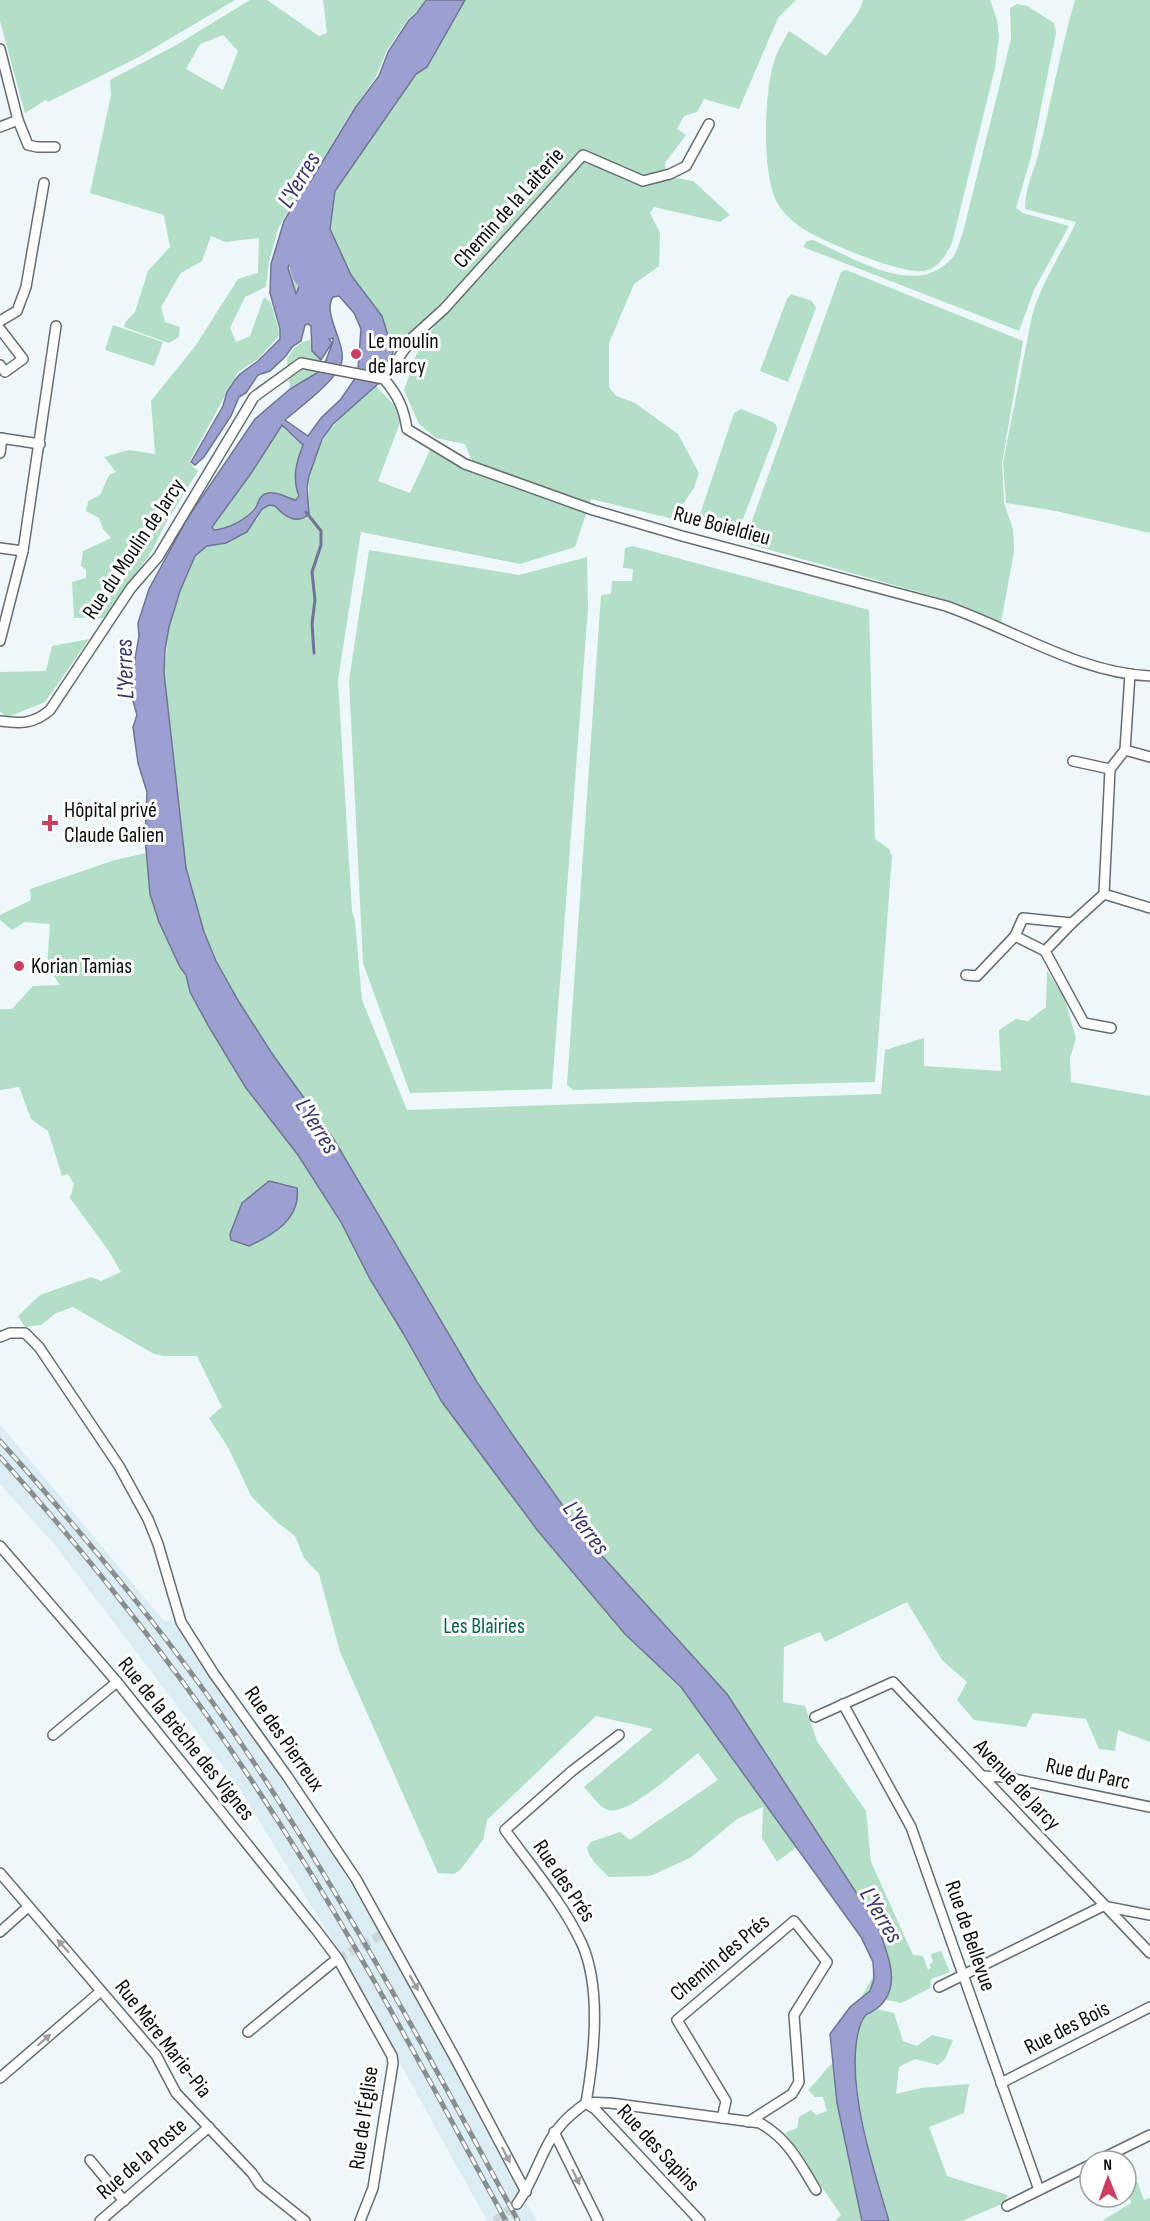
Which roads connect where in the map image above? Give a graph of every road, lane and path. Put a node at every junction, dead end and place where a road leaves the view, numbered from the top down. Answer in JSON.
{"nodes":[{"id":1,"x":0,"y":49,"type":"edge"},
{"id":2,"x":18,"y":120,"type":"junction"},
{"id":3,"x":709,"y":124,"type":"dead end"},
{"id":4,"x":0,"y":127,"type":"edge"},
{"id":5,"x":55,"y":147,"type":"dead end"},
{"id":6,"x":44,"y":183,"type":"dead end"},
{"id":7,"x":0,"y":321,"type":"edge"},
{"id":8,"x":56,"y":326,"type":"dead end"},
{"id":9,"x":0,"y":329,"type":"edge"},
{"id":10,"x":4,"y":343,"type":"edge"},
{"id":11,"x":0,"y":365,"type":"edge"},
{"id":12,"x":384,"y":379,"type":"junction"},
{"id":13,"x":1,"y":438,"type":"edge"},
{"id":14,"x":40,"y":444,"type":"junction"},
{"id":15,"x":0,"y":453,"type":"edge"},
{"id":16,"x":0,"y":548,"type":"edge"},
{"id":17,"x":23,"y":552,"type":"junction"},
{"id":18,"x":0,"y":641,"type":"edge"},
{"id":19,"x":1130,"y":674,"type":"junction"},
{"id":20,"x":1150,"y":676,"type":"edge"},
{"id":21,"x":0,"y":721,"type":"edge"},
{"id":22,"x":1125,"y":750,"type":"junction"},
{"id":23,"x":1150,"y":757,"type":"edge"},
{"id":24,"x":1073,"y":761,"type":"dead end"},
{"id":25,"x":1110,"y":769,"type":"junction"},
{"id":26,"x":1104,"y":894,"type":"junction"},
{"id":27,"x":1150,"y":908,"type":"edge"},
{"id":28,"x":1072,"y":923,"type":"junction"},
{"id":29,"x":1015,"y":936,"type":"junction"},
{"id":30,"x":1046,"y":951,"type":"junction"},
{"id":31,"x":966,"y":975,"type":"dead end"},
{"id":32,"x":1111,"y":1028,"type":"dead end"},
{"id":33,"x":0,"y":1337,"type":"edge"},
{"id":34,"x":0,"y":1546,"type":"edge"},
{"id":35,"x":117,"y":1682,"type":"junction"},
{"id":36,"x":843,"y":1704,"type":"junction"},
{"id":37,"x":815,"y":1717,"type":"dead end"},
{"id":38,"x":53,"y":1735,"type":"dead end"},
{"id":39,"x":619,"y":1735,"type":"dead end"},
{"id":40,"x":982,"y":1776,"type":"junction"},
{"id":41,"x":1150,"y":1807,"type":"edge"},
{"id":42,"x":0,"y":1873,"type":"edge"},
{"id":43,"x":1103,"y":1906,"type":"junction"},
{"id":44,"x":28,"y":1907,"type":"junction"},
{"id":45,"x":1150,"y":1915,"type":"edge"},
{"id":46,"x":0,"y":1932,"type":"edge"},
{"id":47,"x":1150,"y":1953,"type":"edge"},
{"id":48,"x":338,"y":1959,"type":"junction"},
{"id":49,"x":963,"y":1976,"type":"junction"},
{"id":50,"x":939,"y":1987,"type":"dead end"},
{"id":51,"x":101,"y":1991,"type":"junction"},
{"id":52,"x":1150,"y":2007,"type":"edge"},
{"id":53,"x":248,"y":2032,"type":"dead end"},
{"id":54,"x":0,"y":2078,"type":"edge"},
{"id":55,"x":1001,"y":2083,"type":"junction"},
{"id":56,"x":586,"y":2103,"type":"junction"},
{"id":57,"x":722,"y":2118,"type":"junction"},
{"id":58,"x":748,"y":2122,"type":"junction"},
{"id":59,"x":209,"y":2127,"type":"junction"},
{"id":60,"x":554,"y":2132,"type":"junction"},
{"id":61,"x":1150,"y":2134,"type":"edge"},
{"id":62,"x":1121,"y":2149,"type":"edge"},
{"id":63,"x":90,"y":2160,"type":"dead end"},
{"id":64,"x":1078,"y":2170,"type":"edge"},
{"id":65,"x":816,"y":2190,"type":"dead end"},
{"id":66,"x":1039,"y":2190,"type":"junction"},
{"id":67,"x":526,"y":2192,"type":"junction"},
{"id":68,"x":124,"y":2201,"type":"junction"},
{"id":69,"x":517,"y":2204,"type":"tunnel mouth"},
{"id":70,"x":1007,"y":2206,"type":"dead end"},
{"id":71,"x":100,"y":2221,"type":"edge"},
{"id":72,"x":305,"y":2221,"type":"edge"},
{"id":73,"x":360,"y":2221,"type":"edge"},
{"id":74,"x":598,"y":2221,"type":"edge"},
{"id":75,"x":700,"y":2221,"type":"edge"}],
"edges":[{"from":1,"to":2,"type":"street"},
{"from":2,"to":4,"type":"street"},
{"from":2,"to":5,"type":"street"},
{"from":3,"to":12,"type":"street","name":"Chemin de la Laiterie"},
{"from":6,"to":7,"type":"street"},
{"from":8,"to":14,"type":"street"},
{"from":9,"to":10,"type":"street"},
{"from":10,"to":11,"type":"street"},
{"from":12,"to":19,"type":"street","name":"Rue Boieldieu"},
{"from":12,"to":21,"type":"street","name":"Rue du Moulin de Jarcy"},
{"from":13,"to":14,"type":"street"},
{"from":13,"to":15,"type":"street"},
{"from":14,"to":17,"type":"street"},
{"from":16,"to":17,"type":"street"},
{"from":17,"to":18,"type":"street"},
{"from":19,"to":20,"type":"street","name":"Rue Boieldieu"},
{"from":19,"to":22,"type":"street"},
{"from":22,"to":23,"type":"street"},
{"from":22,"to":25,"type":"street"},
{"from":24,"to":25,"type":"street"},
{"from":25,"to":26,"type":"street"},
{"from":26,"to":27,"type":"street"},
{"from":26,"to":28,"type":"street"},
{"from":28,"to":29,"type":"street"},
{"from":28,"to":30,"type":"street"},
{"from":29,"to":30,"type":"street"},
{"from":29,"to":31,"type":"street"},
{"from":30,"to":32,"type":"street"},
{"from":33,"to":67,"type":"street","name":"Rue des Pierreux","one_way":true},
{"from":34,"to":35,"type":"street","name":"Rue de la Brèche des Vignes"},
{"from":35,"to":38,"type":"street"},
{"from":35,"to":48,"type":"street","name":"Rue de la Brèche des Vignes"},
{"from":36,"to":37,"type":"street"},
{"from":36,"to":40,"type":"street","name":"Avenue de Jarcy"},
{"from":36,"to":49,"type":"street","name":"Rue de Bellevue"},
{"from":39,"to":56,"type":"street","name":"Rue des Prés"},
{"from":40,"to":41,"type":"street","name":"Rue du Parc"},
{"from":40,"to":43,"type":"street","name":"Avenue de Jarcy"},
{"from":42,"to":44,"type":"street","name":"Rue Mère Marie-Pia"},
{"from":43,"to":45,"type":"street"},
{"from":43,"to":47,"type":"street","name":"Avenue de Jarcy"},
{"from":43,"to":49,"type":"street"},
{"from":44,"to":46,"type":"street"},
{"from":51,"to":44,"type":"street","name":"Rue Mère Marie-Pia","one_way":true},
{"from":48,"to":53,"type":"street"},
{"from":48,"to":73,"type":"street","name":"Rue de l'Église"},
{"from":49,"to":50,"type":"street"},
{"from":49,"to":55,"type":"street","name":"Rue de Bellevue"},
{"from":54,"to":51,"type":"street","one_way":true},
{"from":51,"to":59,"type":"street","name":"Rue Mère Marie-Pia"},
{"from":52,"to":55,"type":"street","name":"Rue des Bois"},
{"from":55,"to":66,"type":"street","name":"Rue de Bellevue"},
{"from":56,"to":57,"type":"street"},
{"from":56,"to":60,"type":"street"},
{"from":56,"to":75,"type":"street","name":"Rue des Sapins"},
{"from":57,"to":58,"type":"street"},
{"from":57,"to":58,"type":"street","name":"Chemin des Prés"},
{"from":58,"to":65,"type":"street"},
{"from":59,"to":68,"type":"street","name":"Rue de la Poste"},
{"from":59,"to":72,"type":"street","name":"Rue Mère Marie-Pia"},
{"from":60,"to":67,"type":"street"},
{"from":60,"to":74,"type":"street","one_way":true},
{"from":61,"to":62,"type":"street"},
{"from":63,"to":68,"type":"street"},
{"from":64,"to":66,"type":"street"},
{"from":66,"to":70,"type":"street"},
{"from":67,"to":69,"type":"street"},
{"from":68,"to":71,"type":"street","name":"Rue de la Poste"}]}
